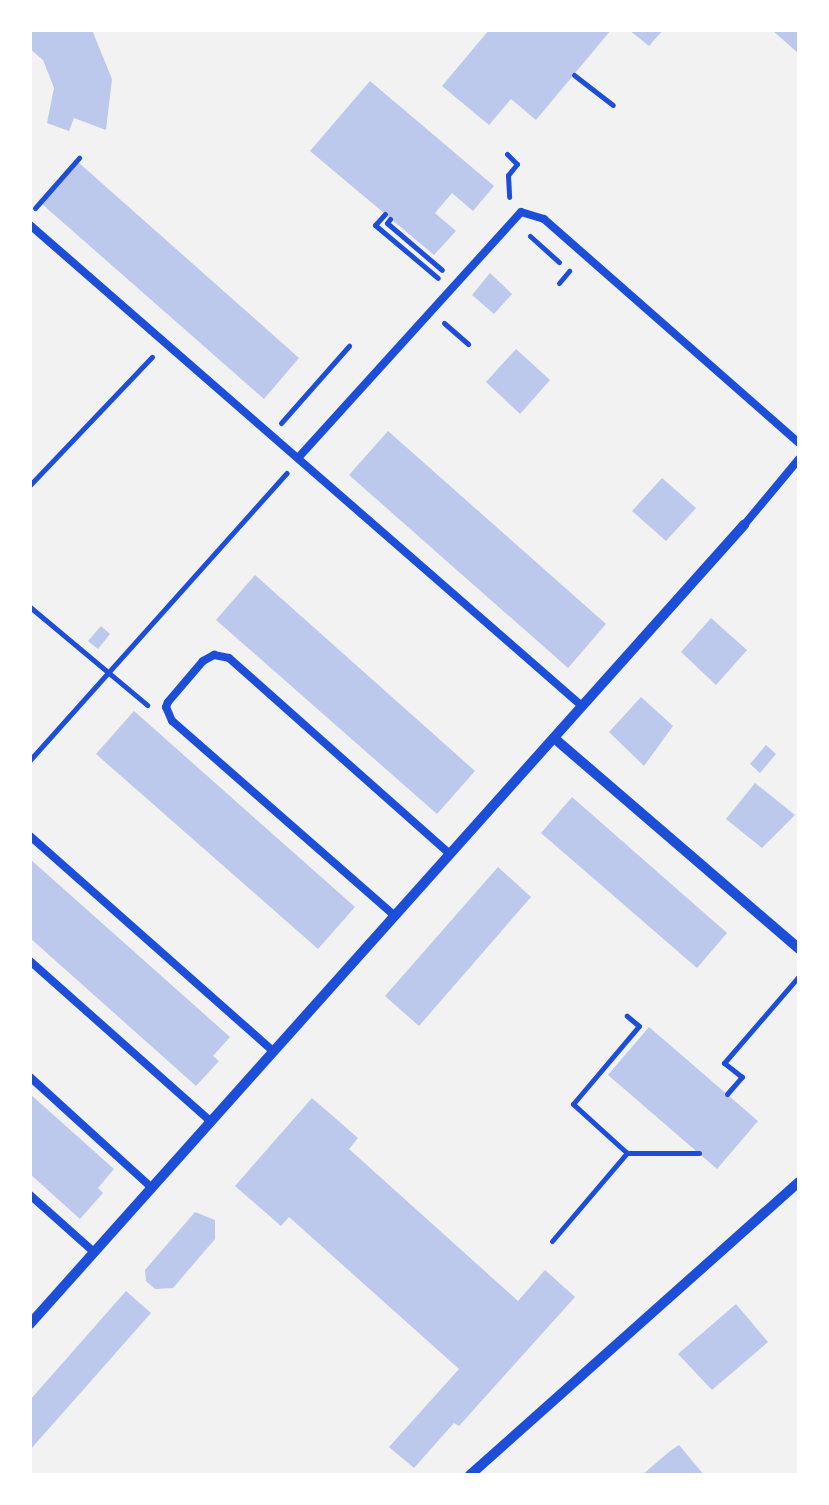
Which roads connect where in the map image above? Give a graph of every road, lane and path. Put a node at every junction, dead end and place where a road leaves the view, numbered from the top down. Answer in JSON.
{"nodes":[{"id":1,"x":574,"y":75,"type":"dead end"},
{"id":2,"x":613,"y":105,"type":"dead end"},
{"id":3,"x":79,"y":158,"type":"dead end"},
{"id":4,"x":48,"y":222,"type":"dead end"},
{"id":5,"x":30,"y":224,"type":"edge"},
{"id":6,"x":570,"y":271,"type":"dead end"},
{"id":7,"x":444,"y":272,"type":"dead end"},
{"id":8,"x":559,"y":283,"type":"dead end"},
{"id":9,"x":450,"y":288,"type":"junction"},
{"id":10,"x":430,"y":310,"type":"junction"},
{"id":11,"x":468,"y":344,"type":"dead end"},
{"id":12,"x":164,"y":345,"type":"junction"},
{"id":13,"x":349,"y":346,"type":"dead end"},
{"id":14,"x":266,"y":412,"type":"dead end"},
{"id":15,"x":280,"y":424,"type":"junction"},
{"id":16,"x":799,"y":443,"type":"edge"},
{"id":17,"x":308,"y":447,"type":"junction"},
{"id":18,"x":298,"y":458,"type":"junction"},
{"id":19,"x":799,"y":460,"type":"edge"},
{"id":20,"x":30,"y":485,"type":"edge"},
{"id":21,"x":277,"y":486,"type":"dead end"},
{"id":22,"x":744,"y":525,"type":"joint"},
{"id":23,"x":30,"y":607,"type":"edge"},
{"id":24,"x":110,"y":672,"type":"junction"},
{"id":25,"x":582,"y":706,"type":"junction"},
{"id":26,"x":154,"y":715,"type":"dead end"},
{"id":27,"x":554,"y":738,"type":"junction"},
{"id":28,"x":30,"y":760,"type":"edge"},
{"id":29,"x":30,"y":836,"type":"edge"},
{"id":30,"x":450,"y":854,"type":"junction"},
{"id":31,"x":395,"y":916,"type":"junction"},
{"id":32,"x":799,"y":949,"type":"edge"},
{"id":33,"x":30,"y":961,"type":"edge"},
{"id":34,"x":799,"y":976,"type":"edge"},
{"id":35,"x":627,"y":1016,"type":"dead end"},
{"id":36,"x":273,"y":1051,"type":"junction"},
{"id":37,"x":30,"y":1076,"type":"edge"},
{"id":38,"x":727,"y":1094,"type":"dead end"},
{"id":39,"x":210,"y":1121,"type":"junction"},
{"id":40,"x":627,"y":1153,"type":"junction"},
{"id":41,"x":699,"y":1153,"type":"dead end"},
{"id":42,"x":799,"y":1182,"type":"edge"},
{"id":43,"x":151,"y":1187,"type":"junction"},
{"id":44,"x":30,"y":1195,"type":"edge"},
{"id":45,"x":552,"y":1241,"type":"dead end"},
{"id":46,"x":94,"y":1252,"type":"junction"},
{"id":47,"x":30,"y":1324,"type":"edge"},
{"id":48,"x":470,"y":1475,"type":"edge"}],
"edges":[{"from":1,"to":2,"type":"path"},
{"from":3,"to":4,"type":"path"},
{"from":5,"to":12,"type":"lane"},
{"from":6,"to":8,"type":"path"},
{"from":7,"to":9,"type":"path"},
{"from":9,"to":10,"type":"lane"},
{"from":9,"to":16,"type":"lane"},
{"from":10,"to":11,"type":"path"},
{"from":10,"to":17,"type":"lane"},
{"from":12,"to":18,"type":"lane"},
{"from":12,"to":20,"type":"path"},
{"from":13,"to":15,"type":"path"},
{"from":14,"to":15,"type":"path"},
{"from":15,"to":17,"type":"path"},
{"from":17,"to":18,"type":"lane"},
{"from":18,"to":25,"type":"lane"},
{"from":19,"to":22,"type":"lane"},
{"from":21,"to":24,"type":"path"},
{"from":22,"to":25,"type":"street"},
{"from":23,"to":24,"type":"path"},
{"from":24,"to":26,"type":"path"},
{"from":24,"to":28,"type":"path"},
{"from":25,"to":27,"type":"street"},
{"from":27,"to":30,"type":"street"},
{"from":27,"to":32,"type":"street"},
{"from":29,"to":36,"type":"lane"},
{"from":30,"to":31,"type":"street"},
{"from":30,"to":31,"type":"lane"},
{"from":31,"to":36,"type":"street"},
{"from":33,"to":39,"type":"lane"},
{"from":34,"to":38,"type":"path"},
{"from":35,"to":40,"type":"path"},
{"from":36,"to":39,"type":"street"},
{"from":37,"to":43,"type":"lane"},
{"from":39,"to":43,"type":"street"},
{"from":40,"to":41,"type":"path"},
{"from":40,"to":45,"type":"path"},
{"from":42,"to":48,"type":"street"},
{"from":43,"to":46,"type":"street"},
{"from":44,"to":46,"type":"lane"},
{"from":46,"to":47,"type":"street"}]}
